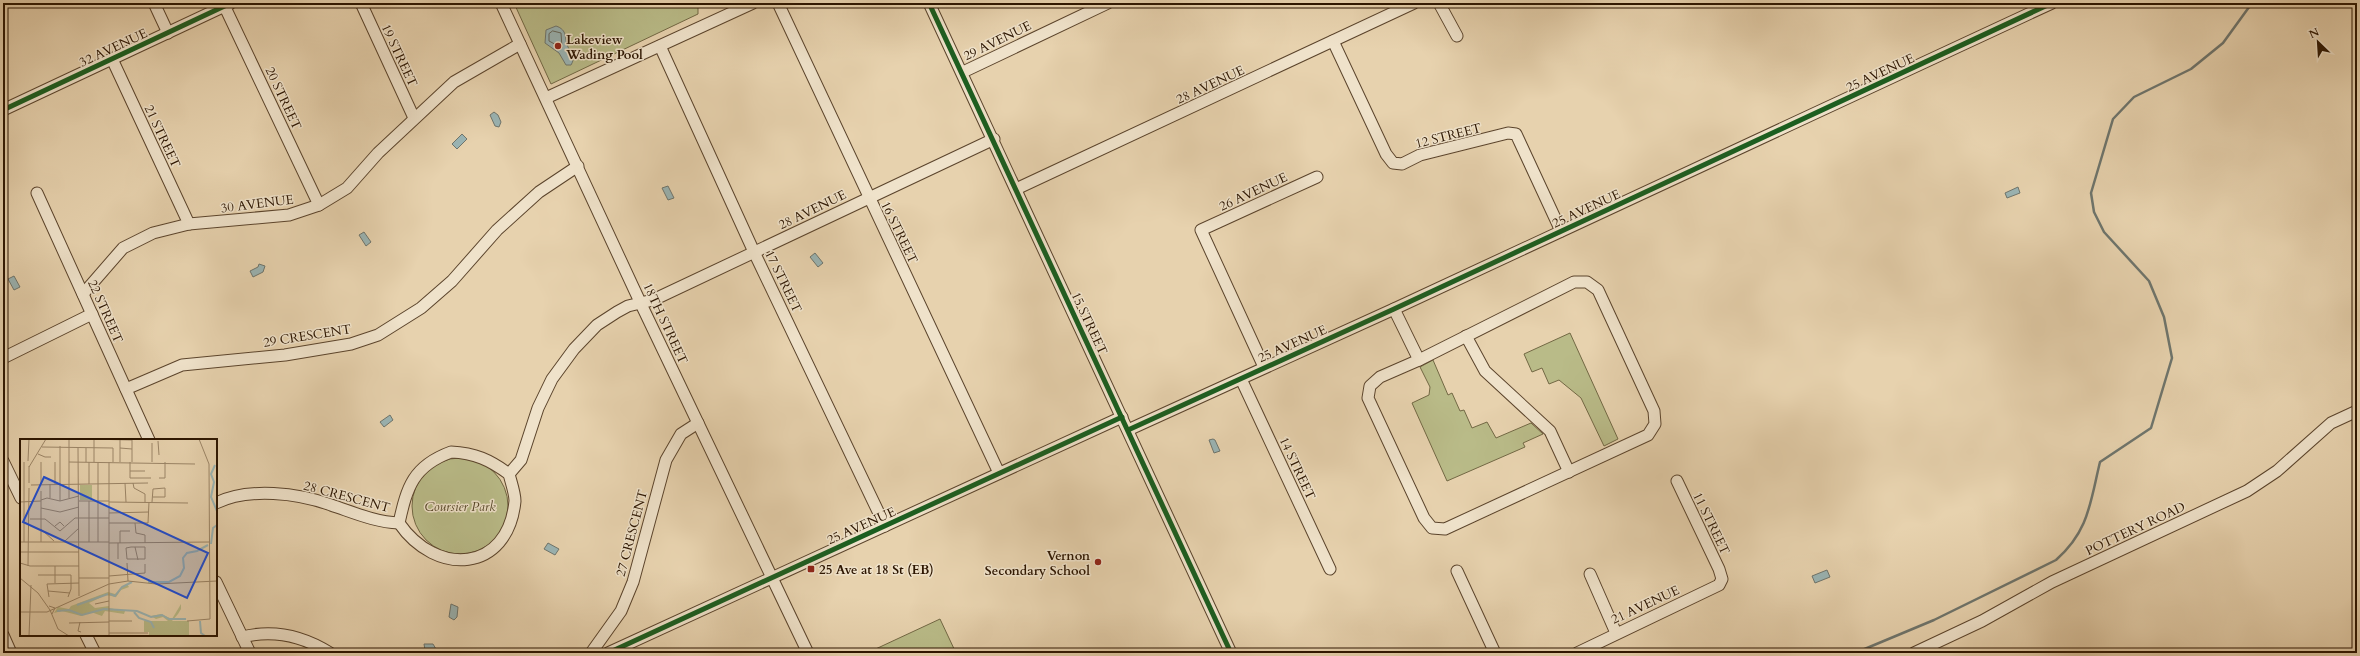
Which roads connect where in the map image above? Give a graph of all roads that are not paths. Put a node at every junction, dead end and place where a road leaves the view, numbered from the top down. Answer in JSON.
{"nodes":[{"id":1,"x":154,"y":3,"type":"edge"},
{"id":2,"x":361,"y":3,"type":"edge"},
{"id":3,"x":501,"y":3,"type":"edge"},
{"id":4,"x":753,"y":3,"type":"edge"},
{"id":5,"x":778,"y":3,"type":"edge"},
{"id":6,"x":929,"y":3,"type":"edge"},
{"id":7,"x":1108,"y":3,"type":"edge"},
{"id":8,"x":1414,"y":3,"type":"edge"},
{"id":9,"x":1439,"y":3,"type":"edge"},
{"id":10,"x":2052,"y":3,"type":"edge"},
{"id":11,"x":226,"y":4,"type":"edge"},
{"id":12,"x":168,"y":33,"type":"junction"},
{"id":13,"x":1457,"y":36,"type":"dead end"},
{"id":14,"x":1333,"y":41,"type":"junction"},
{"id":15,"x":520,"y":44,"type":"junction"},
{"id":16,"x":660,"y":46,"type":"junction"},
{"id":17,"x":112,"y":59,"type":"junction"},
{"id":18,"x":962,"y":72,"type":"junction"},
{"id":19,"x":546,"y":98,"type":"junction"},
{"id":20,"x":3,"y":110,"type":"edge"},
{"id":21,"x":414,"y":118,"type":"junction"},
{"id":22,"x":994,"y":139,"type":"junction"},
{"id":23,"x":578,"y":166,"type":"junction"},
{"id":24,"x":1317,"y":177,"type":"dead end"},
{"id":25,"x":1016,"y":189,"type":"junction"},
{"id":26,"x":36,"y":193,"type":"dead end"},
{"id":27,"x":868,"y":197,"type":"junction"},
{"id":28,"x":319,"y":205,"type":"junction"},
{"id":29,"x":189,"y":224,"type":"junction"},
{"id":30,"x":1561,"y":231,"type":"junction"},
{"id":31,"x":754,"y":252,"type":"junction"},
{"id":32,"x":83,"y":294,"type":"junction"},
{"id":33,"x":641,"y":304,"type":"junction"},
{"id":34,"x":1394,"y":309,"type":"junction"},
{"id":35,"x":92,"y":314,"type":"junction"},
{"id":36,"x":1466,"y":336,"type":"junction"},
{"id":37,"x":3,"y":358,"type":"edge"},
{"id":38,"x":1419,"y":360,"type":"junction"},
{"id":39,"x":1264,"y":368,"type":"junction"},
{"id":40,"x":1241,"y":379,"type":"junction"},
{"id":41,"x":126,"y":389,"type":"junction"},
{"id":42,"x":2357,"y":411,"type":"edge"},
{"id":43,"x":1122,"y":417,"type":"junction"},
{"id":44,"x":698,"y":423,"type":"junction"},
{"id":45,"x":1128,"y":430,"type":"junction"},
{"id":46,"x":149,"y":439,"type":"edge"},
{"id":47,"x":3,"y":460,"type":"edge"},
{"id":48,"x":1569,"y":472,"type":"junction"},
{"id":49,"x":999,"y":473,"type":"junction"},
{"id":50,"x":509,"y":474,"type":"junction"},
{"id":51,"x":1676,"y":481,"type":"dead end"},
{"id":52,"x":20,"y":496,"type":"edge"},
{"id":53,"x":217,"y":503,"type":"edge"},
{"id":54,"x":400,"y":524,"type":"junction"},
{"id":55,"x":885,"y":526,"type":"junction"},
{"id":56,"x":1330,"y":569,"type":"dead end"},
{"id":57,"x":1457,"y":571,"type":"dead end"},
{"id":58,"x":1590,"y":574,"type":"dead end"},
{"id":59,"x":772,"y":578,"type":"junction"},
{"id":60,"x":1722,"y":579,"type":"joint"},
{"id":61,"x":217,"y":584,"type":"edge"},
{"id":62,"x":1616,"y":632,"type":"junction"},
{"id":63,"x":3,"y":635,"type":"edge"},
{"id":64,"x":86,"y":636,"type":"edge"},
{"id":65,"x":242,"y":637,"type":"junction"},
{"id":66,"x":11,"y":653,"type":"edge"},
{"id":67,"x":95,"y":653,"type":"edge"},
{"id":68,"x":250,"y":653,"type":"edge"},
{"id":69,"x":330,"y":653,"type":"edge"},
{"id":70,"x":591,"y":653,"type":"edge"},
{"id":71,"x":608,"y":653,"type":"edge"},
{"id":72,"x":808,"y":653,"type":"edge"},
{"id":73,"x":1231,"y":653,"type":"edge"},
{"id":74,"x":1495,"y":653,"type":"edge"},
{"id":75,"x":1577,"y":653,"type":"edge"},
{"id":76,"x":1914,"y":653,"type":"edge"}],
"edges":[{"from":1,"to":12,"type":"street"},
{"from":2,"to":21,"type":"street","name":"19 STREET"},
{"from":3,"to":15,"type":"street","name":"18TH STREET"},
{"from":4,"to":16,"type":"street"},
{"from":5,"to":27,"type":"street","name":"16 STREET"},
{"from":6,"to":18,"type":"street","name":"15 STREET"},
{"from":7,"to":18,"type":"street","name":"29 AVENUE"},
{"from":8,"to":14,"type":"street","name":"28 AVENUE"},
{"from":9,"to":13,"type":"street"},
{"from":10,"to":30,"type":"street","name":"25 AVENUE"},
{"from":11,"to":12,"type":"street","name":"32 AVENUE"},
{"from":11,"to":28,"type":"street","name":"20 STREET"},
{"from":12,"to":17,"type":"street","name":"32 AVENUE"},
{"from":14,"to":25,"type":"street","name":"28 AVENUE"},
{"from":14,"to":30,"type":"street","name":"12 STREET"},
{"from":15,"to":19,"type":"street","name":"18TH STREET"},
{"from":15,"to":21,"type":"street","name":"30 AVENUE"},
{"from":16,"to":19,"type":"street"},
{"from":16,"to":31,"type":"street","name":"17 STREET"},
{"from":17,"to":20,"type":"street","name":"32 AVENUE"},
{"from":17,"to":29,"type":"street","name":"21 STREET"},
{"from":18,"to":22,"type":"street","name":"15 STREET"},
{"from":19,"to":23,"type":"street","name":"18TH STREET"},
{"from":21,"to":28,"type":"street","name":"30 AVENUE"},
{"from":22,"to":25,"type":"street","name":"15 STREET"},
{"from":22,"to":27,"type":"street","name":"28 AVENUE"},
{"from":23,"to":33,"type":"street","name":"18TH STREET"},
{"from":23,"to":41,"type":"street","name":"29 CRESCENT"},
{"from":24,"to":39,"type":"street","name":"26 AVENUE"},
{"from":25,"to":43,"type":"street","name":"15 STREET"},
{"from":26,"to":32,"type":"street","name":"22 STREET"},
{"from":27,"to":31,"type":"street","name":"28 AVENUE"},
{"from":27,"to":49,"type":"street","name":"16 STREET"},
{"from":28,"to":29,"type":"street","name":"30 AVENUE"},
{"from":29,"to":32,"type":"street","name":"30 AVENUE"},
{"from":30,"to":34,"type":"street","name":"25 AVENUE"},
{"from":31,"to":33,"type":"street","name":"28 AVENUE"},
{"from":31,"to":55,"type":"street","name":"17 STREET"},
{"from":32,"to":35,"type":"street","name":"22 STREET"},
{"from":33,"to":44,"type":"street","name":"18TH STREET"},
{"from":33,"to":50,"type":"street"},
{"from":34,"to":38,"type":"street"},
{"from":34,"to":39,"type":"street","name":"25 AVENUE"},
{"from":35,"to":37,"type":"street"},
{"from":35,"to":41,"type":"street","name":"22 STREET"},
{"from":36,"to":38,"type":"street"},
{"from":36,"to":48,"type":"street"},
{"from":36,"to":48,"type":"street"},
{"from":38,"to":48,"type":"street"},
{"from":39,"to":40,"type":"street","name":"25 AVENUE"},
{"from":40,"to":45,"type":"street","name":"25 AVENUE"},
{"from":40,"to":56,"type":"street","name":"14 STREET"},
{"from":41,"to":46,"type":"street","name":"22 STREET"},
{"from":42,"to":76,"type":"street","name":"POTTERY ROAD"},
{"from":43,"to":45,"type":"street","name":"15 STREET"},
{"from":43,"to":49,"type":"street","name":"25 AVENUE"},
{"from":44,"to":59,"type":"street","name":"18TH STREET"},
{"from":44,"to":70,"type":"street","name":"27 CRESCENT"},
{"from":45,"to":73,"type":"street","name":"15 STREET"},
{"from":47,"to":52,"type":"street"},
{"from":49,"to":55,"type":"street","name":"25 AVENUE"},
{"from":50,"to":54,"type":"street","name":"28 CRESCENT"},
{"from":50,"to":54,"type":"street","name":"28 CRESCENT"},
{"from":51,"to":60,"type":"street","name":"11 STREET"},
{"from":53,"to":54,"type":"street","name":"28 CRESCENT"},
{"from":55,"to":59,"type":"street","name":"25 AVENUE"},
{"from":57,"to":74,"type":"street"},
{"from":58,"to":62,"type":"street"},
{"from":59,"to":71,"type":"street","name":"25 AVENUE"},
{"from":59,"to":72,"type":"street","name":"18TH STREET"},
{"from":60,"to":62,"type":"street","name":"21 AVENUE"},
{"from":61,"to":65,"type":"street"},
{"from":62,"to":75,"type":"street","name":"21 AVENUE"},
{"from":63,"to":66,"type":"street"},
{"from":64,"to":67,"type":"street"},
{"from":65,"to":68,"type":"street"},
{"from":65,"to":69,"type":"street"}]}
